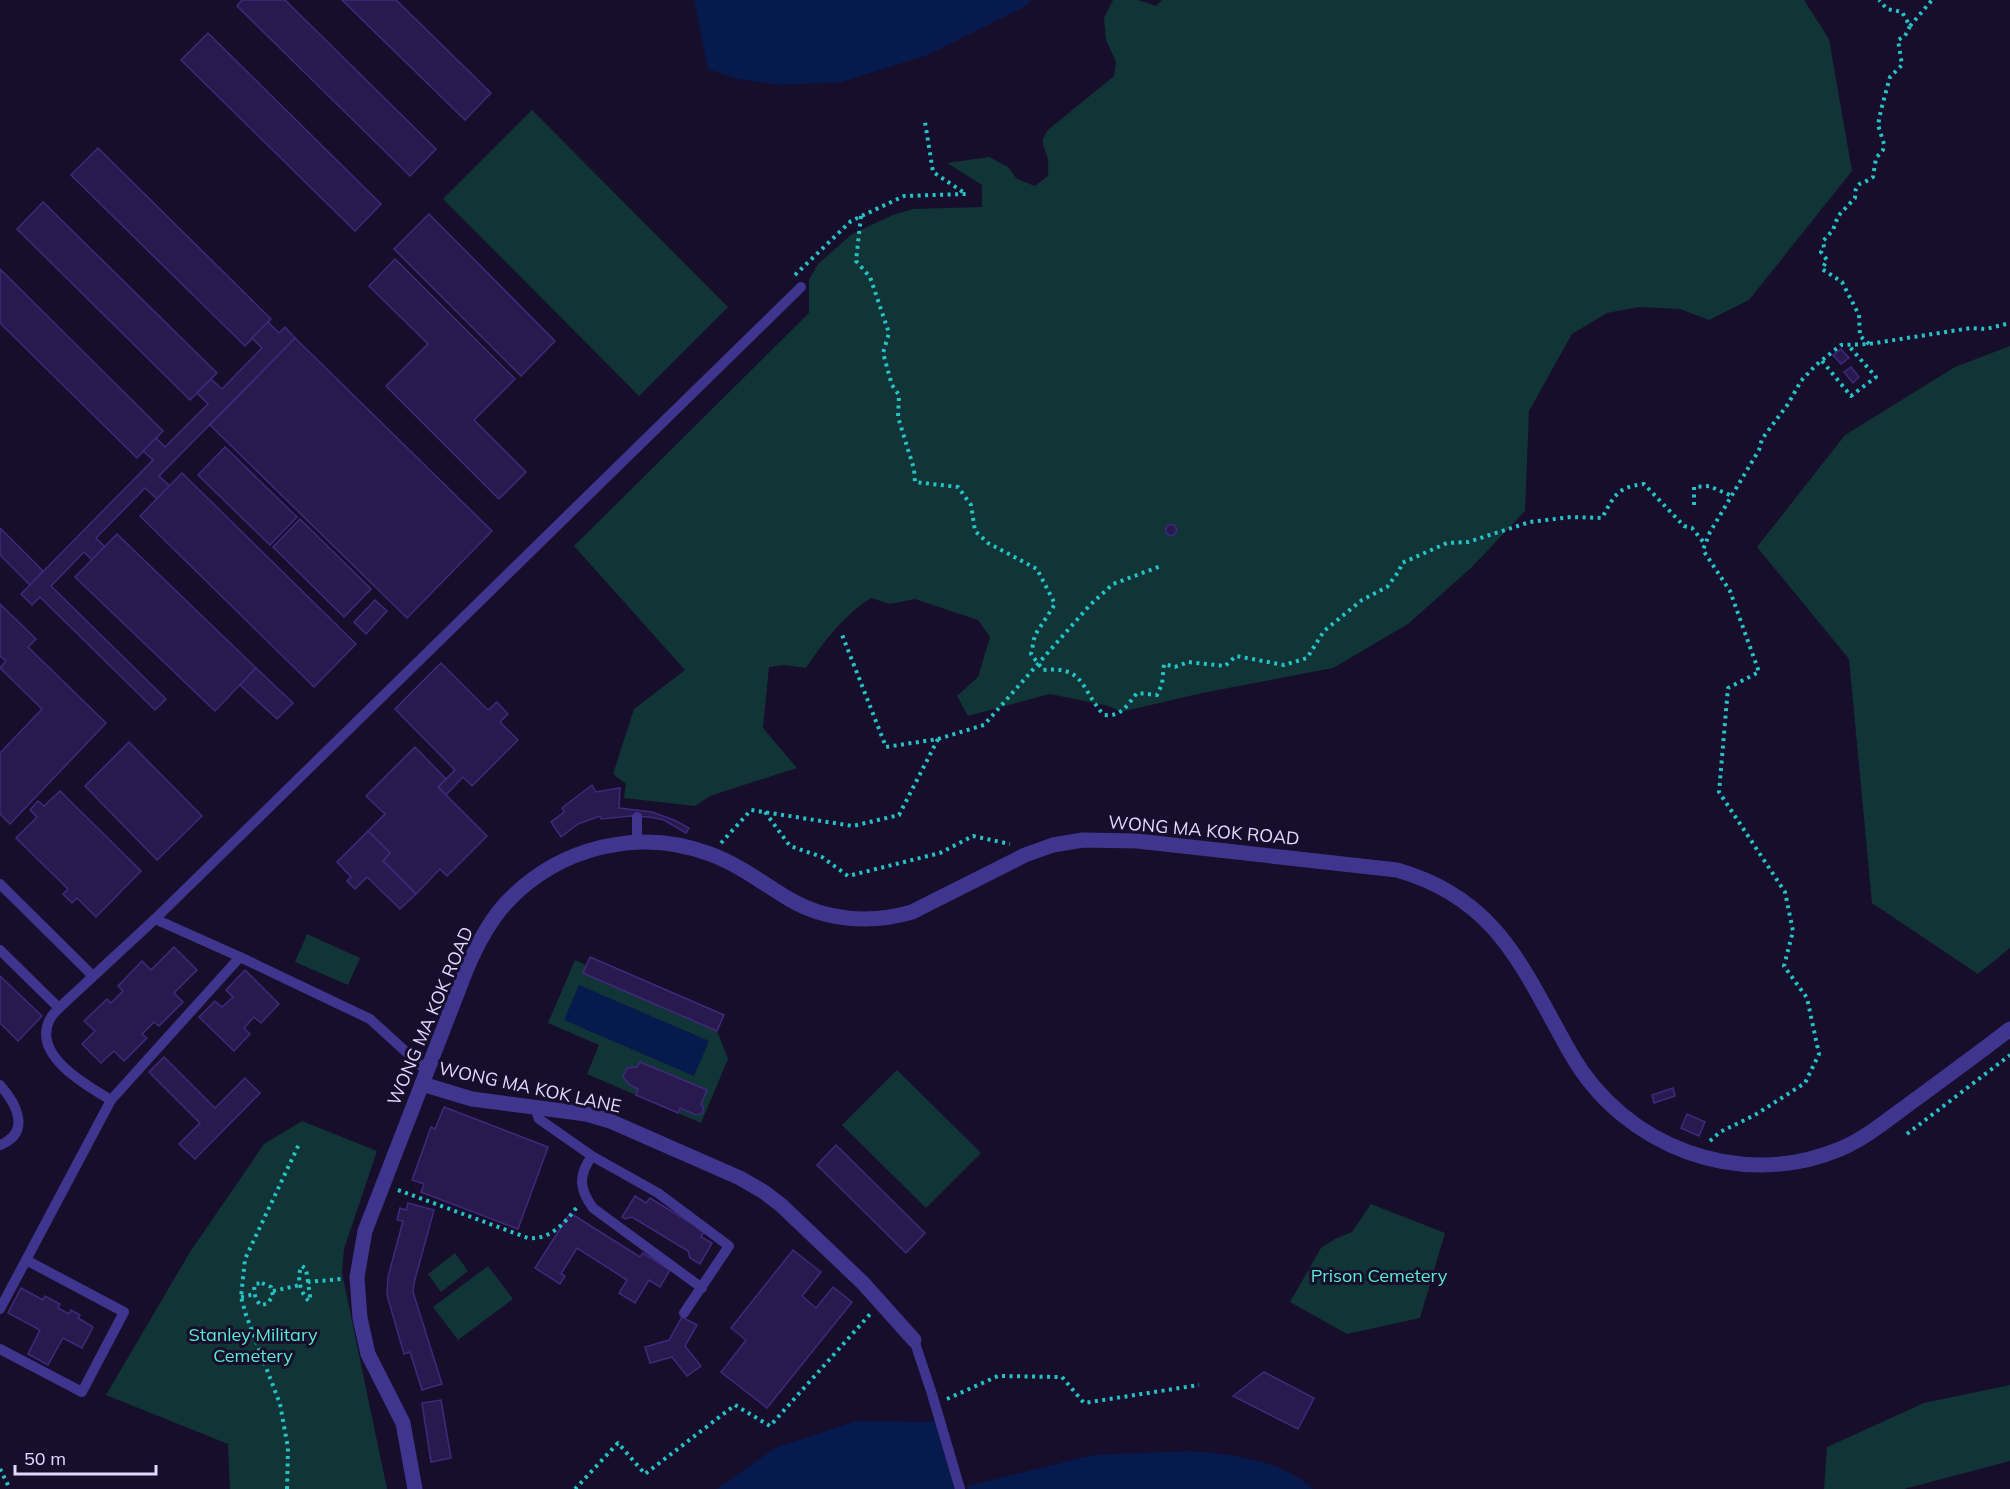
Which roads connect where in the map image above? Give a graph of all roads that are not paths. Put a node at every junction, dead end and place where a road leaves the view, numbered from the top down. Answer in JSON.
{"nodes":[{"id":1,"x":801,"y":287,"type":"road end"},
{"id":2,"x":636,"y":817,"type":"dead end"},
{"id":3,"x":637,"y":841,"type":"junction"},
{"id":4,"x":0,"y":884,"type":"edge"},
{"id":5,"x":155,"y":919,"type":"junction"},
{"id":6,"x":0,"y":950,"type":"edge"},
{"id":7,"x":240,"y":957,"type":"junction"},
{"id":8,"x":92,"y":975,"type":"junction"},
{"id":9,"x":58,"y":1008,"type":"junction"},
{"id":10,"x":2010,"y":1029,"type":"edge"},
{"id":11,"x":424,"y":1078,"type":"junction"},
{"id":12,"x":0,"y":1085,"type":"edge"},
{"id":13,"x":111,"y":1100,"type":"junction"},
{"id":14,"x":535,"y":1107,"type":"junction"},
{"id":15,"x":0,"y":1145,"type":"edge"},
{"id":16,"x":592,"y":1156,"type":"junction"},
{"id":17,"x":26,"y":1260,"type":"junction"},
{"id":18,"x":702,"y":1288,"type":"junction"},
{"id":19,"x":0,"y":1309,"type":"edge"},
{"id":20,"x":684,"y":1313,"type":"dead end"},
{"id":21,"x":914,"y":1340,"type":"joint"},
{"id":22,"x":0,"y":1349,"type":"edge"},
{"id":23,"x":414,"y":1489,"type":"edge"},
{"id":24,"x":960,"y":1489,"type":"edge"}],
"edges":[{"from":1,"to":5,"type":"lane"},
{"from":2,"to":3,"type":"lane"},
{"from":3,"to":10,"type":"street","name":"WONG MA KOK ROAD"},
{"from":3,"to":11,"type":"street","name":"WONG MA KOK ROAD"},
{"from":4,"to":8,"type":"lane"},
{"from":5,"to":7,"type":"lane"},
{"from":5,"to":8,"type":"lane"},
{"from":6,"to":9,"type":"lane"},
{"from":7,"to":11,"type":"lane"},
{"from":7,"to":13,"type":"lane"},
{"from":8,"to":9,"type":"lane"},
{"from":9,"to":13,"type":"lane"},
{"from":11,"to":14,"type":"street","name":"WONG MA KOK LANE"},
{"from":11,"to":23,"type":"street","name":"WONG MA KOK ROAD"},
{"from":12,"to":15,"type":"lane"},
{"from":13,"to":17,"type":"lane"},
{"from":14,"to":16,"type":"lane"},
{"from":14,"to":21,"type":"street","name":"WONG MA KOK LANE"},
{"from":16,"to":18,"type":"lane"},
{"from":16,"to":18,"type":"lane"},
{"from":17,"to":19,"type":"lane"},
{"from":17,"to":22,"type":"lane"},
{"from":18,"to":20,"type":"lane"},
{"from":21,"to":24,"type":"lane"}]}
